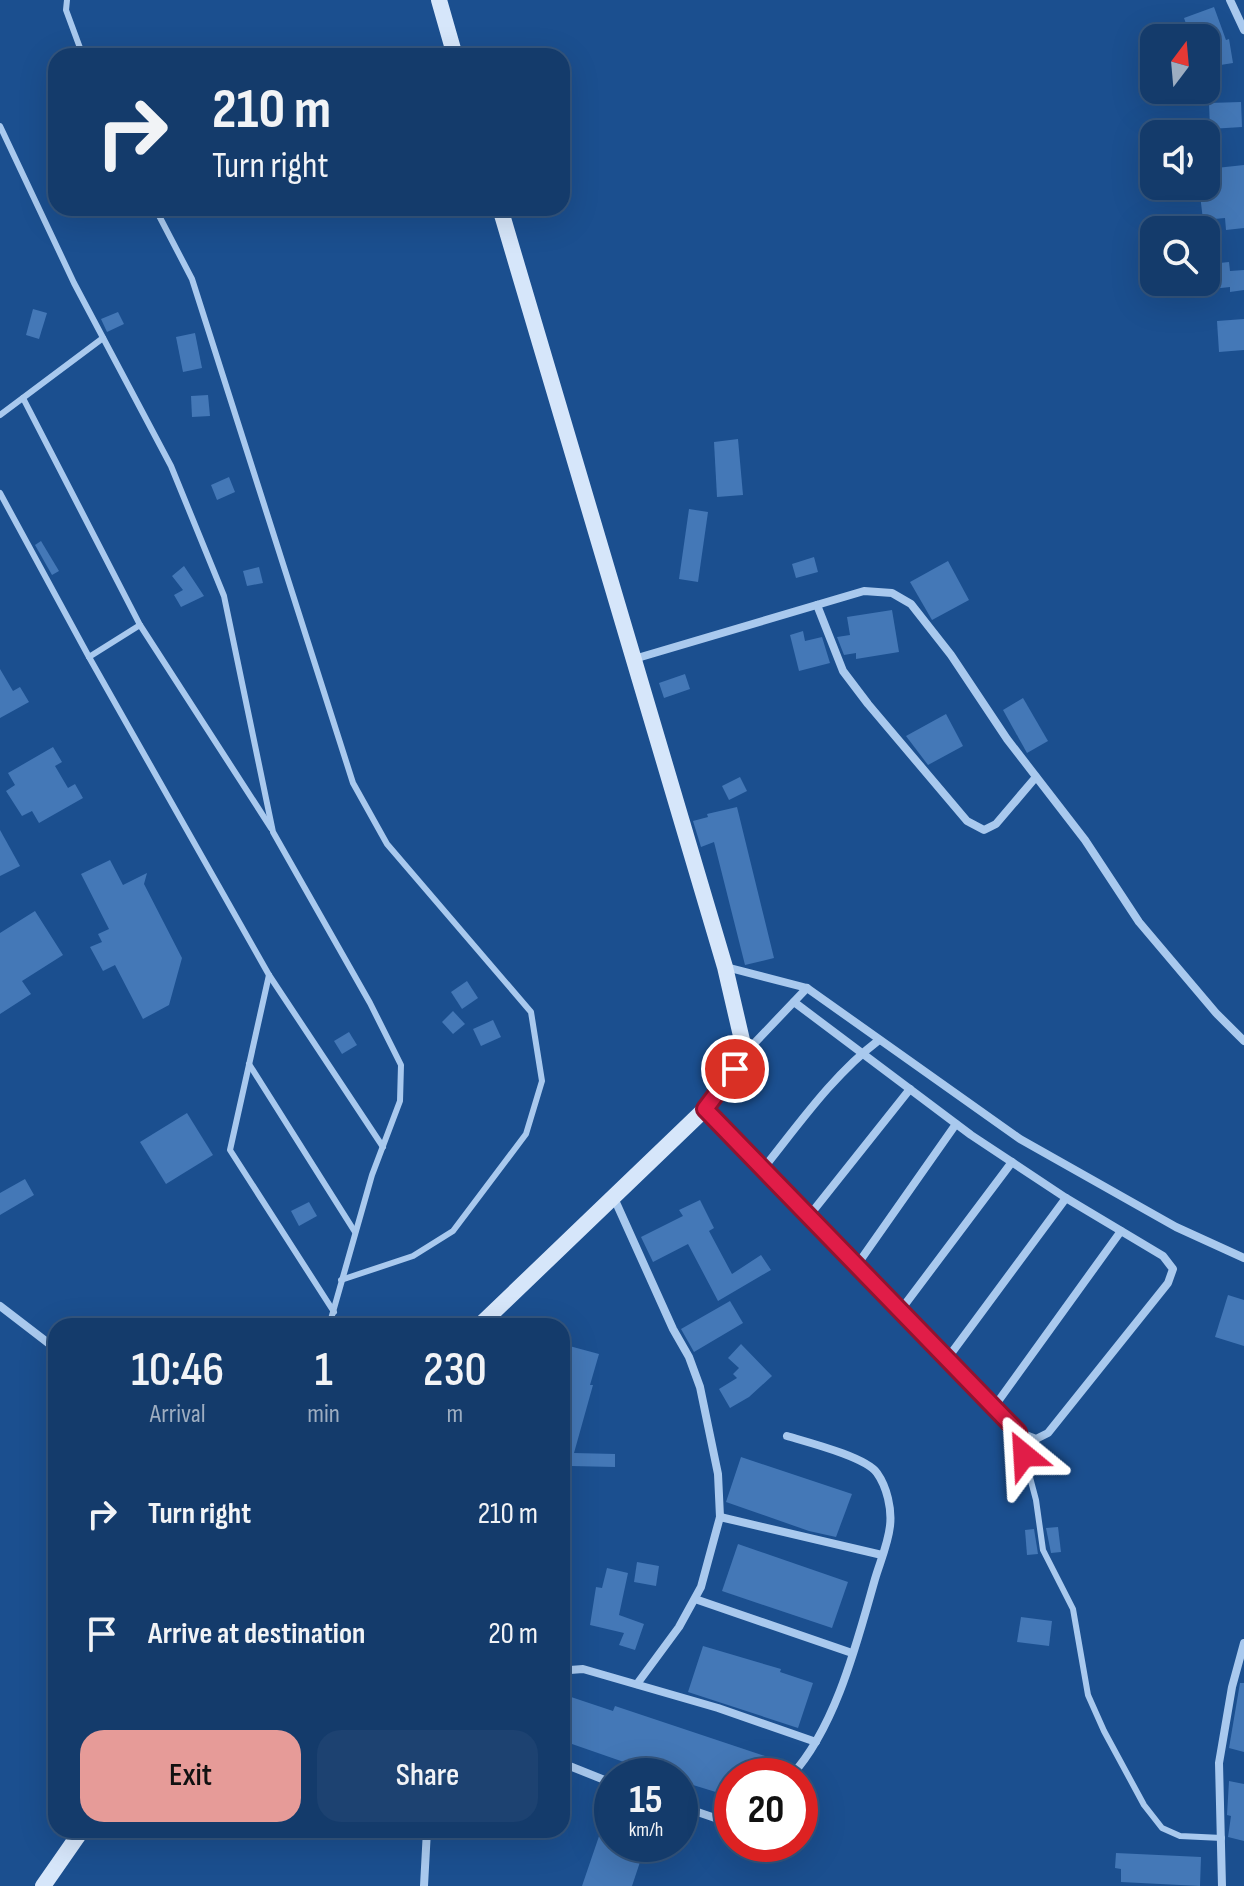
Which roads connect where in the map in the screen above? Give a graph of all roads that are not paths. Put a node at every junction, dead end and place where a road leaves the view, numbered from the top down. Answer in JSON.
{"nodes":[{"id":1,"x":67,"y":0,"type":"edge"},
{"id":2,"x":439,"y":0,"type":"edge"},
{"id":3,"x":1230,"y":0,"type":"edge"},
{"id":4,"x":1241,"y":17,"type":"edge"},
{"id":5,"x":1244,"y":30,"type":"edge"},
{"id":6,"x":80,"y":48,"type":"edge"},
{"id":7,"x":453,"y":48,"type":"edge"},
{"id":8,"x":0,"y":126,"type":"edge"},
{"id":9,"x":159,"y":216,"type":"edge"},
{"id":10,"x":502,"y":216,"type":"edge"},
{"id":11,"x":103,"y":338,"type":"junction"},
{"id":12,"x":23,"y":398,"type":"junction"},
{"id":13,"x":0,"y":415,"type":"edge"},
{"id":14,"x":0,"y":493,"type":"edge"},
{"id":15,"x":817,"y":605,"type":"junction"},
{"id":16,"x":140,"y":625,"type":"junction"},
{"id":17,"x":89,"y":657,"type":"junction"},
{"id":18,"x":634,"y":659,"type":"junction"},
{"id":19,"x":1036,"y":777,"type":"junction"},
{"id":20,"x":273,"y":832,"type":"junction"},
{"id":21,"x":725,"y":967,"type":"junction"},
{"id":22,"x":269,"y":975,"type":"junction"},
{"id":23,"x":807,"y":988,"type":"junction"},
{"id":24,"x":794,"y":1002,"type":"junction"},
{"id":25,"x":879,"y":1040,"type":"junction"},
{"id":26,"x":1244,"y":1041,"type":"edge"},
{"id":27,"x":863,"y":1052,"type":"junction"},
{"id":28,"x":745,"y":1053,"type":"junction"},
{"id":29,"x":249,"y":1064,"type":"junction"},
{"id":30,"x":910,"y":1089,"type":"junction"},
{"id":31,"x":705,"y":1109,"type":"junction"},
{"id":32,"x":956,"y":1124,"type":"junction"},
{"id":33,"x":383,"y":1147,"type":"junction"},
{"id":34,"x":1012,"y":1162,"type":"junction"},
{"id":35,"x":763,"y":1169,"type":"junction"},
{"id":36,"x":614,"y":1198,"type":"junction"},
{"id":37,"x":1066,"y":1198,"type":"junction"},
{"id":38,"x":809,"y":1216,"type":"junction"},
{"id":39,"x":1121,"y":1231,"type":"junction"},
{"id":40,"x":355,"y":1232,"type":"junction"},
{"id":41,"x":1244,"y":1258,"type":"edge"},
{"id":42,"x":857,"y":1265,"type":"junction"},
{"id":43,"x":341,"y":1280,"type":"junction"},
{"id":44,"x":0,"y":1306,"type":"edge"},
{"id":45,"x":900,"y":1311,"type":"junction"},
{"id":46,"x":334,"y":1312,"type":"junction"},
{"id":47,"x":332,"y":1318,"type":"edge"},
{"id":48,"x":487,"y":1318,"type":"edge"},
{"id":49,"x":48,"y":1343,"type":"edge"},
{"id":50,"x":947,"y":1359,"type":"junction"},
{"id":51,"x":994,"y":1407,"type":"junction"},
{"id":52,"x":1018,"y":1432,"type":"junction"},
{"id":53,"x":787,"y":1436,"type":"dead end"},
{"id":54,"x":720,"y":1517,"type":"junction"},
{"id":55,"x":882,"y":1555,"type":"junction"},
{"id":56,"x":695,"y":1599,"type":"junction"},
{"id":57,"x":1244,"y":1643,"type":"edge"},
{"id":58,"x":852,"y":1653,"type":"junction"},
{"id":59,"x":570,"y":1670,"type":"edge"},
{"id":60,"x":637,"y":1684,"type":"junction"},
{"id":61,"x":816,"y":1742,"type":"junction"},
{"id":62,"x":807,"y":1758,"type":"edge"},
{"id":63,"x":570,"y":1766,"type":"edge"},
{"id":64,"x":594,"y":1776,"type":"edge"},
{"id":65,"x":76,"y":1838,"type":"edge"},
{"id":66,"x":427,"y":1838,"type":"edge"},
{"id":67,"x":1223,"y":1838,"type":"junction"},
{"id":68,"x":43,"y":1886,"type":"edge"},
{"id":69,"x":424,"y":1886,"type":"edge"},
{"id":70,"x":1222,"y":1886,"type":"edge"}],
"edges":[{"from":1,"to":6,"type":"lane"},
{"from":2,"to":7,"type":"street"},
{"from":3,"to":4,"type":"street"},
{"from":4,"to":5,"type":"street"},
{"from":8,"to":11,"type":"lane"},
{"from":9,"to":43,"type":"lane"},
{"from":10,"to":18,"type":"street"},
{"from":11,"to":12,"type":"lane"},
{"from":11,"to":20,"type":"lane"},
{"from":12,"to":13,"type":"lane"},
{"from":12,"to":16,"type":"lane"},
{"from":14,"to":17,"type":"lane"},
{"from":15,"to":18,"type":"street"},
{"from":15,"to":19,"type":"street"},
{"from":15,"to":19,"type":"street"},
{"from":16,"to":17,"type":"lane"},
{"from":16,"to":20,"type":"lane"},
{"from":17,"to":22,"type":"lane"},
{"from":18,"to":21,"type":"street"},
{"from":19,"to":26,"type":"street"},
{"from":20,"to":33,"type":"lane"},
{"from":21,"to":23,"type":"street"},
{"from":21,"to":28,"type":"street"},
{"from":22,"to":29,"type":"lane"},
{"from":22,"to":33,"type":"lane"},
{"from":23,"to":24,"type":"street"},
{"from":23,"to":25,"type":"street"},
{"from":24,"to":27,"type":"street"},
{"from":24,"to":28,"type":"street"},
{"from":25,"to":27,"type":"street"},
{"from":25,"to":41,"type":"street"},
{"from":27,"to":30,"type":"street"},
{"from":27,"to":35,"type":"street"},
{"from":28,"to":31,"type":"street"},
{"from":29,"to":40,"type":"lane"},
{"from":29,"to":46,"type":"lane"},
{"from":30,"to":32,"type":"street"},
{"from":30,"to":38,"type":"street"},
{"from":31,"to":35,"type":"street"},
{"from":31,"to":36,"type":"street"},
{"from":32,"to":34,"type":"street"},
{"from":32,"to":42,"type":"street"},
{"from":33,"to":40,"type":"lane"},
{"from":34,"to":37,"type":"street"},
{"from":34,"to":45,"type":"street"},
{"from":35,"to":38,"type":"street"},
{"from":36,"to":48,"type":"street"},
{"from":36,"to":54,"type":"street"},
{"from":37,"to":39,"type":"street"},
{"from":37,"to":50,"type":"street"},
{"from":38,"to":42,"type":"street"},
{"from":39,"to":51,"type":"street"},
{"from":39,"to":52,"type":"street"},
{"from":40,"to":43,"type":"lane"},
{"from":42,"to":45,"type":"street"},
{"from":43,"to":46,"type":"lane"},
{"from":44,"to":49,"type":"street"},
{"from":45,"to":50,"type":"street"},
{"from":46,"to":47,"type":"lane"},
{"from":50,"to":51,"type":"street"},
{"from":51,"to":52,"type":"street"},
{"from":52,"to":67,"type":"lane"},
{"from":53,"to":55,"type":"street"},
{"from":54,"to":55,"type":"street"},
{"from":54,"to":56,"type":"street"},
{"from":55,"to":58,"type":"street"},
{"from":56,"to":58,"type":"street"},
{"from":56,"to":60,"type":"street"},
{"from":57,"to":67,"type":"street"},
{"from":58,"to":61,"type":"street"},
{"from":59,"to":60,"type":"street"},
{"from":60,"to":61,"type":"street"},
{"from":61,"to":62,"type":"street"},
{"from":63,"to":64,"type":"street"},
{"from":65,"to":68,"type":"street"},
{"from":66,"to":69,"type":"street"},
{"from":67,"to":70,"type":"street"}]}
